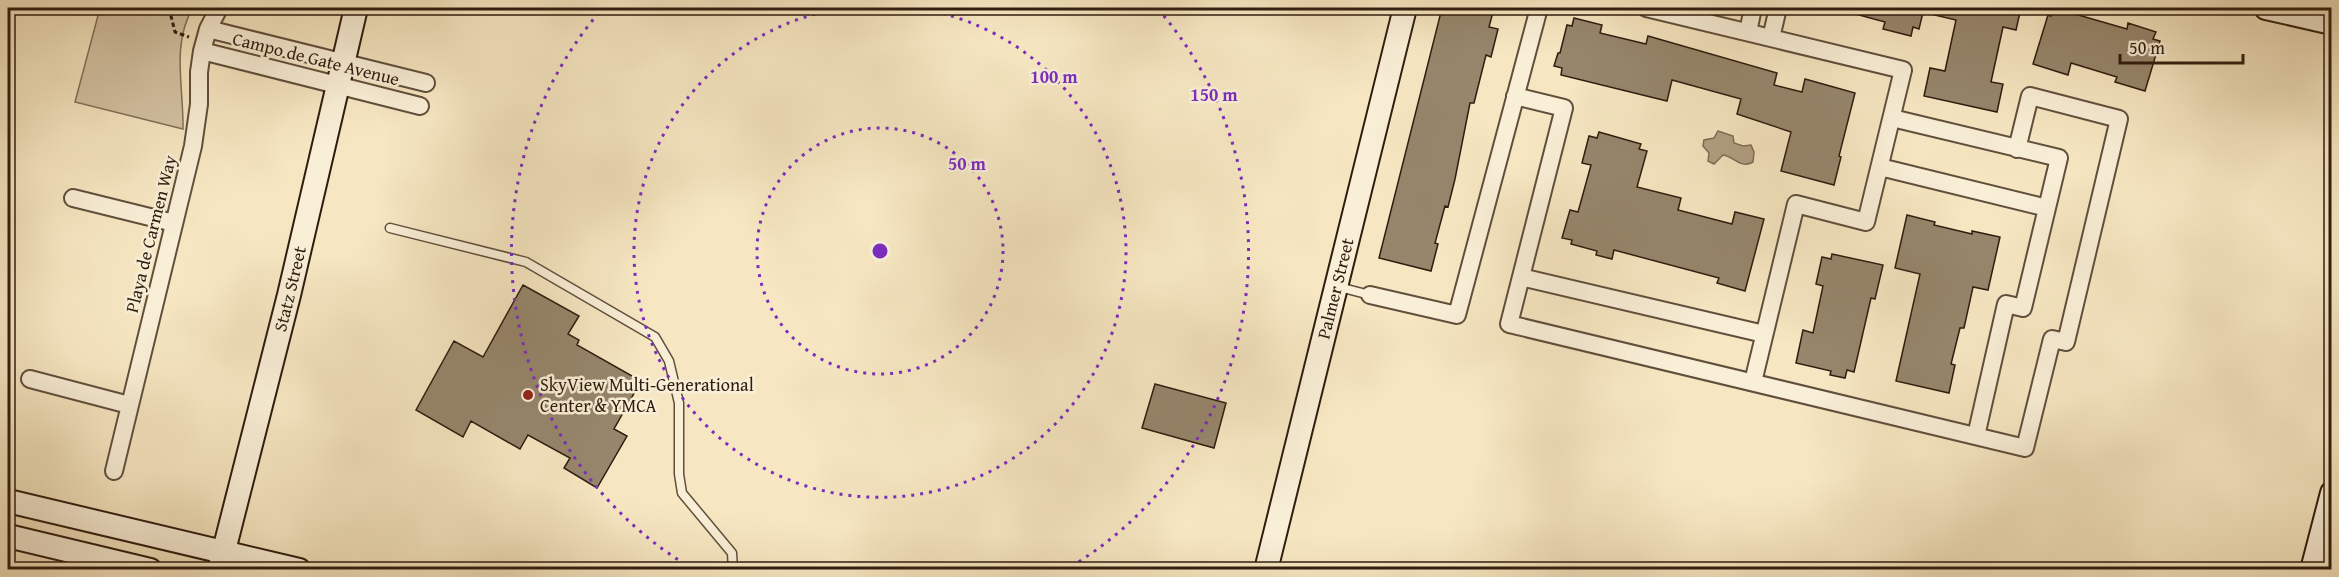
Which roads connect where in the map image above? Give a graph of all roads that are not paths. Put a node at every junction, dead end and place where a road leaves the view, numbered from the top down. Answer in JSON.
{"nodes":[{"id":1,"x":219,"y":8,"type":"edge"},
{"id":2,"x":356,"y":8,"type":"edge"},
{"id":3,"x":1405,"y":8,"type":"edge"},
{"id":4,"x":1539,"y":8,"type":"edge"},
{"id":5,"x":1646,"y":8,"type":"edge"},
{"id":6,"x":1754,"y":8,"type":"edge"},
{"id":7,"x":1778,"y":8,"type":"edge"},
{"id":8,"x":2266,"y":8,"type":"edge"},
{"id":9,"x":2331,"y":23,"type":"edge"},
{"id":10,"x":208,"y":28,"type":"junction"},
{"id":11,"x":1748,"y":32,"type":"junction"},
{"id":12,"x":1771,"y":38,"type":"junction"},
{"id":13,"x":202,"y":51,"type":"junction"},
{"id":14,"x":342,"y":62,"type":"junction"},
{"id":15,"x":426,"y":83,"type":"dead end"},
{"id":16,"x":337,"y":84,"type":"junction"},
{"id":17,"x":1515,"y":96,"type":"junction"},
{"id":18,"x":420,"y":106,"type":"dead end"},
{"id":19,"x":1892,"y":118,"type":"junction"},
{"id":20,"x":2017,"y":149,"type":"junction"},
{"id":21,"x":1880,"y":167,"type":"junction"},
{"id":22,"x":73,"y":198,"type":"dead end"},
{"id":23,"x":2047,"y":207,"type":"junction"},
{"id":24,"x":174,"y":223,"type":"junction"},
{"id":25,"x":390,"y":228,"type":"dead end"},
{"id":26,"x":1521,"y":277,"type":"junction"},
{"id":27,"x":1336,"y":287,"type":"junction"},
{"id":28,"x":1370,"y":295,"type":"joint"},
{"id":29,"x":1764,"y":334,"type":"junction"},
{"id":30,"x":30,"y":379,"type":"dead end"},
{"id":31,"x":1753,"y":382,"type":"junction"},
{"id":32,"x":129,"y":405,"type":"junction"},
{"id":33,"x":1976,"y":436,"type":"junction"},
{"id":34,"x":114,"y":471,"type":"dead end"},
{"id":35,"x":2331,"y":493,"type":"edge"},
{"id":36,"x":8,"y":501,"type":"edge"},
{"id":37,"x":8,"y":536,"type":"edge"},
{"id":38,"x":222,"y":561,"type":"edge"},
{"id":39,"x":150,"y":570,"type":"edge"},
{"id":40,"x":299,"y":570,"type":"edge"},
{"id":41,"x":733,"y":570,"type":"edge"},
{"id":42,"x":1266,"y":570,"type":"edge"},
{"id":43,"x":2312,"y":570,"type":"edge"}],
"edges":[{"from":1,"to":10,"type":"street","name":"Playa de Carmen Way"},
{"from":2,"to":14,"type":"street","name":"Statz Street"},
{"from":3,"to":27,"type":"street","name":"Palmer Street"},
{"from":4,"to":17,"type":"street"},
{"from":5,"to":11,"type":"street"},
{"from":6,"to":11,"type":"street"},
{"from":7,"to":12,"type":"street"},
{"from":8,"to":9,"type":"street"},
{"from":10,"to":13,"type":"street","name":"Playa de Carmen Way"},
{"from":10,"to":14,"type":"street","name":"Campo de Gate Avenue"},
{"from":11,"to":12,"type":"street"},
{"from":12,"to":19,"type":"street"},
{"from":13,"to":16,"type":"street","name":"Campo de Gate Avenue"},
{"from":13,"to":24,"type":"street","name":"Playa de Carmen Way"},
{"from":14,"to":15,"type":"street","name":"Campo de Gate Avenue"},
{"from":14,"to":16,"type":"street","name":"Statz Street"},
{"from":16,"to":18,"type":"street","name":"Campo de Gate Avenue"},
{"from":16,"to":38,"type":"street","name":"Statz Street"},
{"from":17,"to":26,"type":"street"},
{"from":17,"to":28,"type":"street"},
{"from":19,"to":20,"type":"street"},
{"from":19,"to":21,"type":"street"},
{"from":20,"to":23,"type":"street"},
{"from":20,"to":33,"type":"street"},
{"from":21,"to":23,"type":"street"},
{"from":21,"to":29,"type":"street"},
{"from":22,"to":24,"type":"street"},
{"from":23,"to":33,"type":"street"},
{"from":24,"to":32,"type":"street","name":"Playa de Carmen Way"},
{"from":25,"to":41,"type":"lane"},
{"from":26,"to":29,"type":"street"},
{"from":26,"to":31,"type":"street"},
{"from":27,"to":28,"type":"lane"},
{"from":27,"to":42,"type":"street","name":"Palmer Street"},
{"from":29,"to":31,"type":"street"},
{"from":30,"to":32,"type":"street"},
{"from":31,"to":33,"type":"street"},
{"from":32,"to":34,"type":"street","name":"Playa de Carmen Way"},
{"from":35,"to":43,"type":"street"},
{"from":36,"to":38,"type":"street"},
{"from":37,"to":39,"type":"street"},
{"from":38,"to":40,"type":"street"}]}
